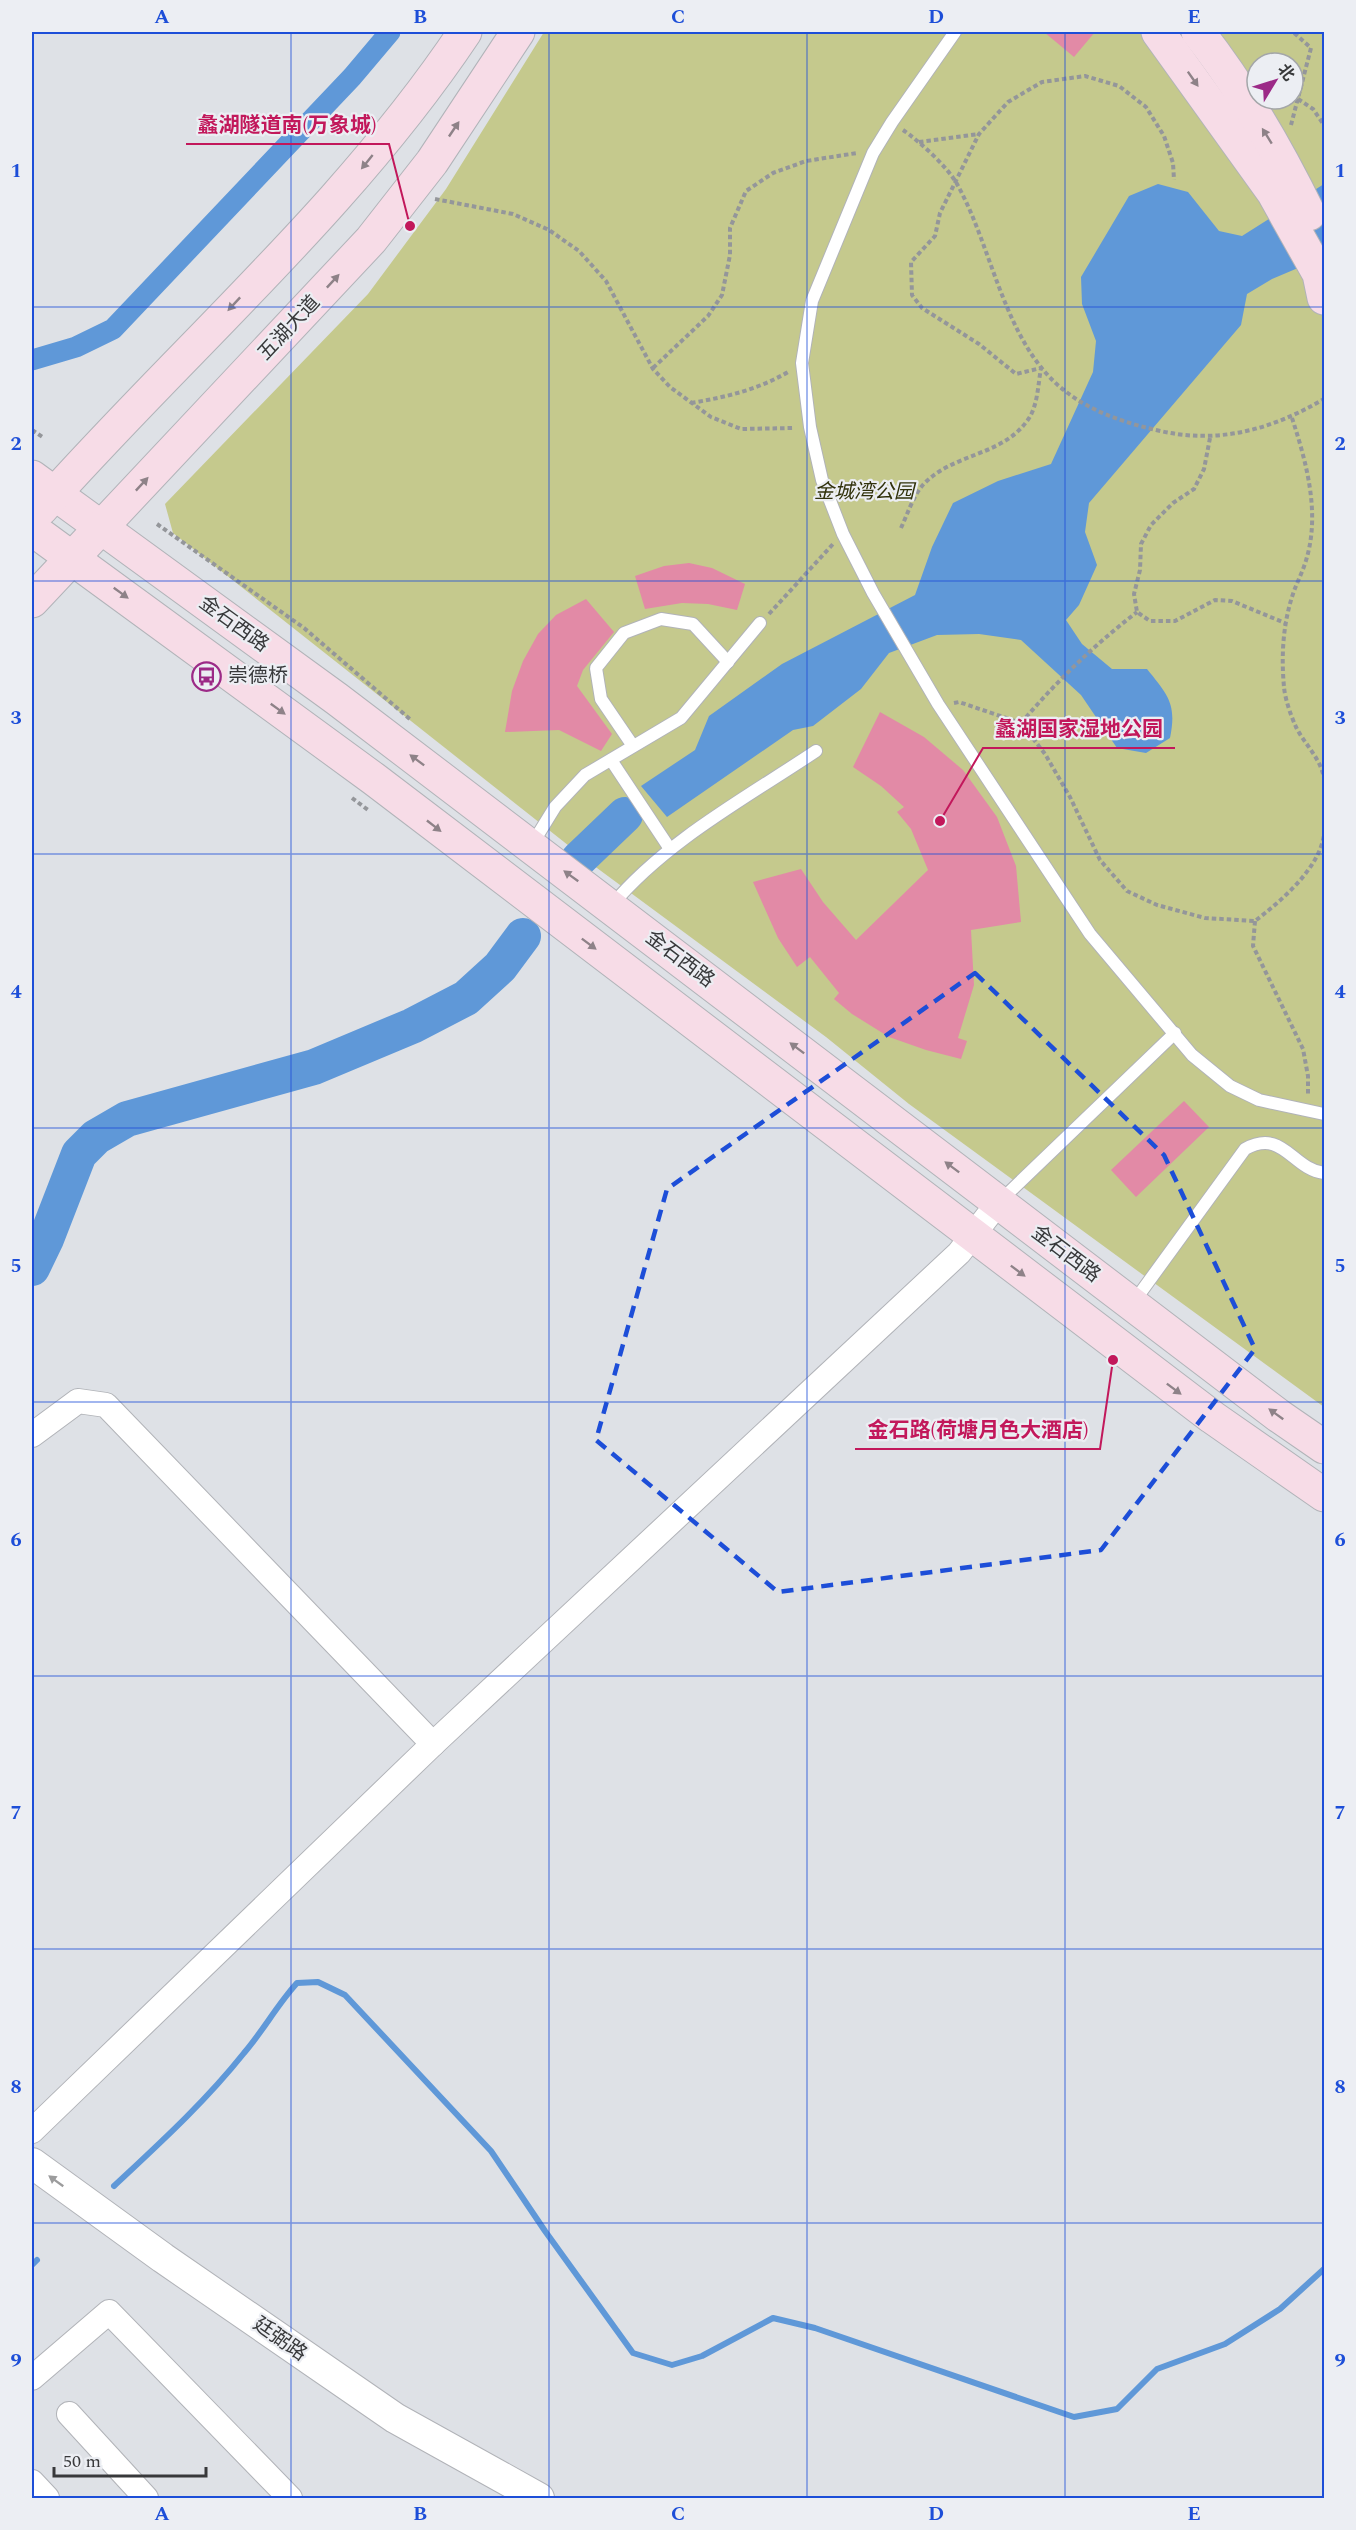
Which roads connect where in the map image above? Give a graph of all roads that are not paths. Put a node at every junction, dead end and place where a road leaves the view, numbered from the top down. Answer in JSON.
{"nodes":[{"id":1,"x":465,"y":32,"type":"edge"},
{"id":2,"x":518,"y":32,"type":"edge"},
{"id":3,"x":954,"y":32,"type":"edge"},
{"id":4,"x":1158,"y":32,"type":"edge"},
{"id":5,"x":1198,"y":32,"type":"edge"},
{"id":6,"x":1284,"y":189,"type":"junction"},
{"id":7,"x":1323,"y":272,"type":"edge"},
{"id":8,"x":43,"y":486,"type":"edge"},
{"id":9,"x":32,"y":520,"type":"edge"},
{"id":10,"x":102,"y":526,"type":"junction"},
{"id":11,"x":32,"y":529,"type":"edge"},
{"id":12,"x":74,"y":558,"type":"junction"},
{"id":13,"x":32,"y":601,"type":"edge"},
{"id":14,"x":760,"y":623,"type":"road end"},
{"id":15,"x":728,"y":662,"type":"junction"},
{"id":16,"x":633,"y":746,"type":"junction"},
{"id":17,"x":816,"y":750,"type":"dead end"},
{"id":18,"x":610,"y":760,"type":"junction"},
{"id":19,"x":531,"y":847,"type":"junction"},
{"id":20,"x":670,"y":849,"type":"junction"},
{"id":21,"x":611,"y":906,"type":"junction"},
{"id":22,"x":1175,"y":1033,"type":"junction"},
{"id":23,"x":1324,"y":1114,"type":"edge"},
{"id":24,"x":1324,"y":1173,"type":"edge"},
{"id":25,"x":998,"y":1203,"type":"junction"},
{"id":26,"x":972,"y":1236,"type":"junction"},
{"id":27,"x":1132,"y":1304,"type":"junction"},
{"id":28,"x":32,"y":1435,"type":"edge"},
{"id":29,"x":1324,"y":1447,"type":"edge"},
{"id":30,"x":1324,"y":1495,"type":"edge"},
{"id":31,"x":433,"y":1744,"type":"junction"},
{"id":32,"x":32,"y":2131,"type":"edge"},
{"id":33,"x":32,"y":2163,"type":"edge"},
{"id":34,"x":32,"y":2187,"type":"edge"},
{"id":35,"x":32,"y":2378,"type":"edge"},
{"id":36,"x":69,"y":2414,"type":"dead end"},
{"id":37,"x":32,"y":2482,"type":"edge"},
{"id":38,"x":47,"y":2499,"type":"edge"},
{"id":39,"x":146,"y":2499,"type":"edge"},
{"id":40,"x":290,"y":2499,"type":"edge"},
{"id":41,"x":501,"y":2499,"type":"edge"},
{"id":42,"x":539,"y":2499,"type":"edge"}],
"edges":[{"from":1,"to":8,"type":"main road","one_way":true},
{"from":10,"to":2,"type":"main road","name":"五湖大道","one_way":true},
{"from":3,"to":22,"type":"lane"},
{"from":4,"to":6,"type":"main road","one_way":true},
{"from":6,"to":5,"type":"main road","one_way":true},
{"from":6,"to":7,"type":"main road"},
{"from":8,"to":9,"type":"main road"},
{"from":8,"to":10,"type":"main road","name":"金石西路"},
{"from":10,"to":12,"type":"main road","name":"五湖大道"},
{"from":19,"to":10,"type":"main road","name":"金石西路","one_way":true},
{"from":11,"to":12,"type":"main road"},
{"from":12,"to":13,"type":"main road","name":"五湖大道"},
{"from":12,"to":26,"type":"main road","one_way":true},
{"from":14,"to":15,"type":"lane"},
{"from":15,"to":16,"type":"lane"},
{"from":15,"to":16,"type":"lane"},
{"from":16,"to":18,"type":"lane"},
{"from":17,"to":20,"type":"lane"},
{"from":18,"to":19,"type":"lane"},
{"from":18,"to":20,"type":"lane"},
{"from":21,"to":19,"type":"main road","name":"金石西路","one_way":true},
{"from":20,"to":21,"type":"lane"},
{"from":25,"to":21,"type":"main road","name":"金石西路","one_way":true},
{"from":22,"to":23,"type":"lane"},
{"from":22,"to":25,"type":"lane"},
{"from":24,"to":27,"type":"lane"},
{"from":25,"to":26,"type":"street"},
{"from":25,"to":27,"type":"main road","name":"金石西路"},
{"from":26,"to":30,"type":"main road","one_way":true},
{"from":26,"to":31,"type":"street"},
{"from":29,"to":27,"type":"main road","name":"金石西路","one_way":true},
{"from":28,"to":31,"type":"street"},
{"from":31,"to":32,"type":"street"},
{"from":42,"to":33,"type":"street","name":"廷弼路","one_way":true},
{"from":34,"to":41,"type":"street","name":"廷弼路"},
{"from":35,"to":40,"type":"street"},
{"from":36,"to":39,"type":"street"},
{"from":37,"to":38,"type":"street"}]}
